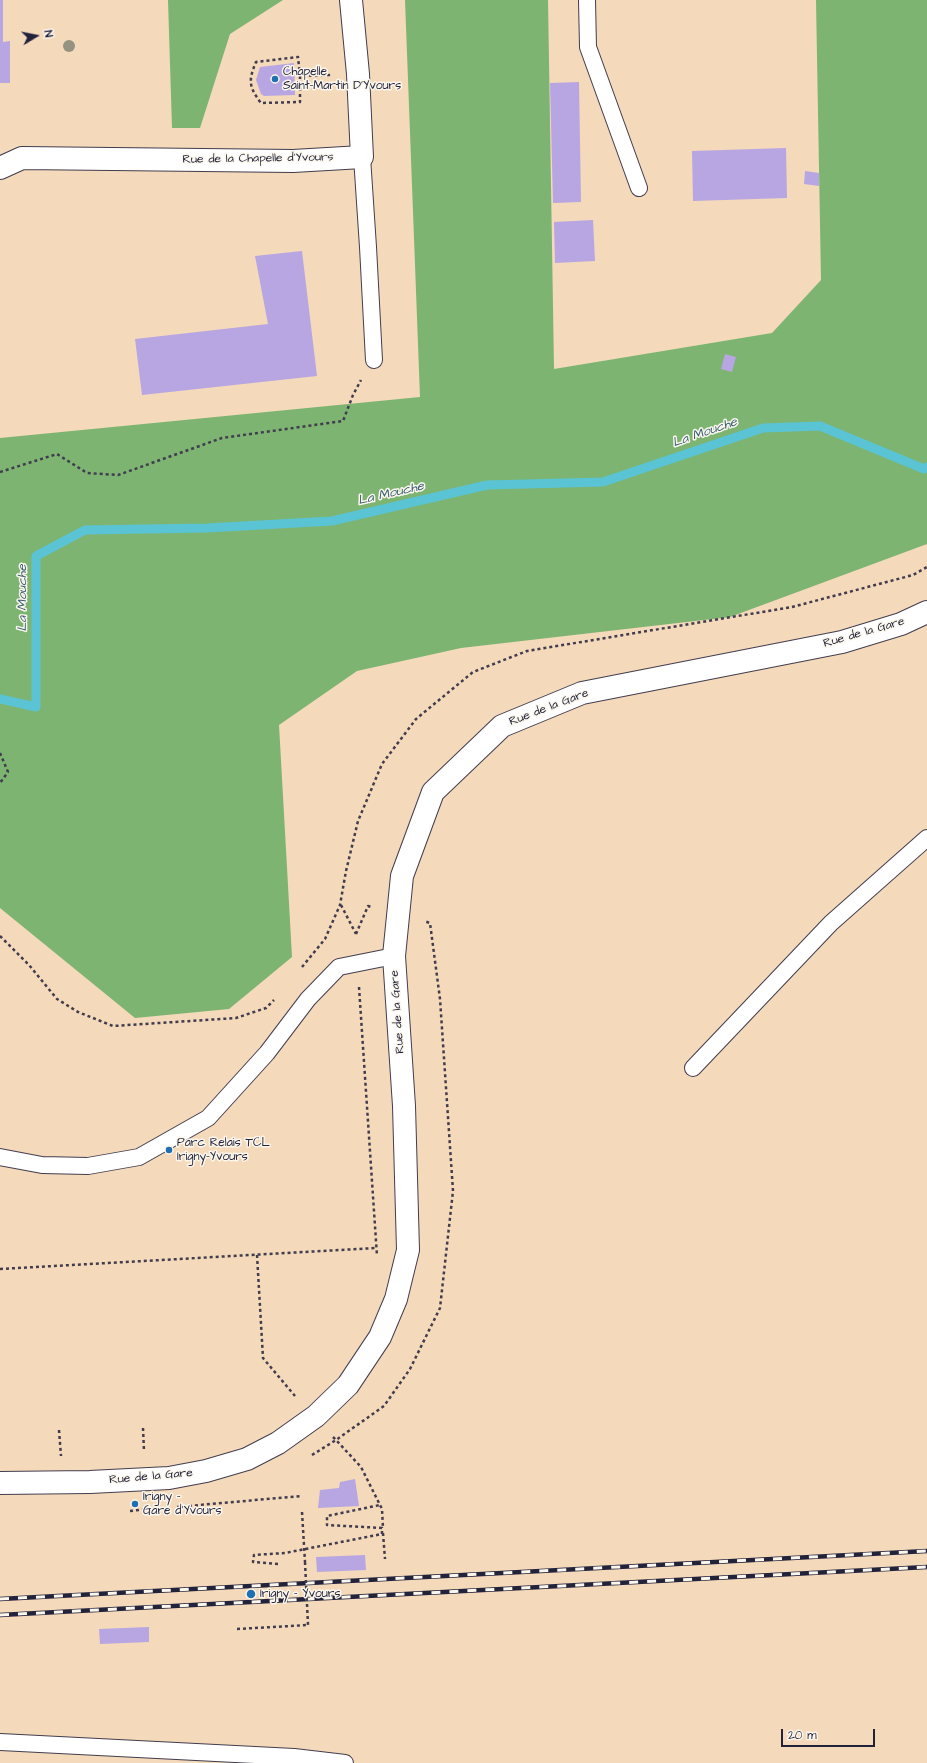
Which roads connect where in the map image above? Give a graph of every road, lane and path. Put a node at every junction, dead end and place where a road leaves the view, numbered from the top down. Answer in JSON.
{"nodes":[{"id":1,"x":351,"y":0,"type":"edge"},
{"id":2,"x":587,"y":0,"type":"edge"},
{"id":3,"x":358,"y":74,"type":"junction"},
{"id":4,"x":300,"y":76,"type":"junction"},
{"id":5,"x":362,"y":157,"type":"junction"},
{"id":6,"x":0,"y":168,"type":"edge"},
{"id":7,"x":639,"y":188,"type":"dead end"},
{"id":8,"x":374,"y":360,"type":"joint"},
{"id":9,"x":0,"y":472,"type":"edge"},
{"id":10,"x":927,"y":612,"type":"edge"},
{"id":11,"x":0,"y":753,"type":"edge"},
{"id":12,"x":0,"y":783,"type":"edge"},
{"id":13,"x":927,"y":838,"type":"edge"},
{"id":14,"x":340,"y":905,"type":"dead end"},
{"id":15,"x":394,"y":956,"type":"junction"},
{"id":16,"x":358,"y":963,"type":"junction"},
{"id":17,"x":693,"y":1068,"type":"dead end"},
{"id":18,"x":0,"y":1157,"type":"edge"},
{"id":19,"x":376,"y":1248,"type":"junction"},
{"id":20,"x":258,"y":1255,"type":"junction"},
{"id":21,"x":377,"y":1264,"type":"dead end"},
{"id":22,"x":0,"y":1269,"type":"edge"},
{"id":23,"x":316,"y":1416,"type":"junction"},
{"id":24,"x":143,"y":1428,"type":"dead end"},
{"id":25,"x":59,"y":1430,"type":"dead end"},
{"id":26,"x":336,"y":1440,"type":"junction"},
{"id":27,"x":151,"y":1452,"type":"dead end"},
{"id":28,"x":69,"y":1456,"type":"dead end"},
{"id":29,"x":311,"y":1456,"type":"dead end"},
{"id":30,"x":54,"y":1457,"type":"dead end"},
{"id":31,"x":61,"y":1457,"type":"junction"},
{"id":32,"x":0,"y":1483,"type":"edge"},
{"id":33,"x":300,"y":1496,"type":"dead end"},
{"id":34,"x":380,"y":1505,"type":"junction"},
{"id":35,"x":169,"y":1507,"type":"dead end"},
{"id":36,"x":161,"y":1508,"type":"dead end"},
{"id":37,"x":130,"y":1511,"type":"dead end"},
{"id":38,"x":302,"y":1512,"type":"dead end"},
{"id":39,"x":385,"y":1559,"type":"dead end"},
{"id":40,"x":278,"y":1564,"type":"dead end"},
{"id":41,"x":236,"y":1629,"type":"dead end"},
{"id":42,"x":0,"y":1742,"type":"edge"},
{"id":43,"x":345,"y":1763,"type":"edge"}],
"edges":[{"from":1,"to":3,"type":"street"},
{"from":2,"to":7,"type":"lane"},
{"from":3,"to":4,"type":"path"},
{"from":3,"to":5,"type":"street"},
{"from":4,"to":4,"type":"path"},
{"from":5,"to":6,"type":"street","name":"Rue de la Chapelle d'Yvours"},
{"from":5,"to":8,"type":"lane"},
{"from":8,"to":9,"type":"path"},
{"from":10,"to":15,"type":"street","name":"Rue de la Gare"},
{"from":11,"to":12,"type":"path"},
{"from":13,"to":17,"type":"lane"},
{"from":14,"to":16,"type":"path"},
{"from":15,"to":16,"type":"lane"},
{"from":15,"to":23,"type":"street","name":"Rue de la Gare"},
{"from":16,"to":18,"type":"lane"},
{"from":16,"to":19,"type":"path"},
{"from":19,"to":20,"type":"path"},
{"from":19,"to":21,"type":"path"},
{"from":20,"to":22,"type":"path"},
{"from":20,"to":23,"type":"path"},
{"from":23,"to":26,"type":"path"},
{"from":23,"to":32,"type":"street","name":"Rue de la Gare"},
{"from":24,"to":27,"type":"path"},
{"from":25,"to":31,"type":"path"},
{"from":26,"to":29,"type":"path"},
{"from":26,"to":34,"type":"path"},
{"from":28,"to":31,"type":"path"},
{"from":30,"to":31,"type":"path"},
{"from":33,"to":35,"type":"path"},
{"from":34,"to":39,"type":"path"},
{"from":34,"to":40,"type":"path"},
{"from":36,"to":37,"type":"path"},
{"from":38,"to":41,"type":"path","bridge":true},
{"from":42,"to":43,"type":"lane"}]}
